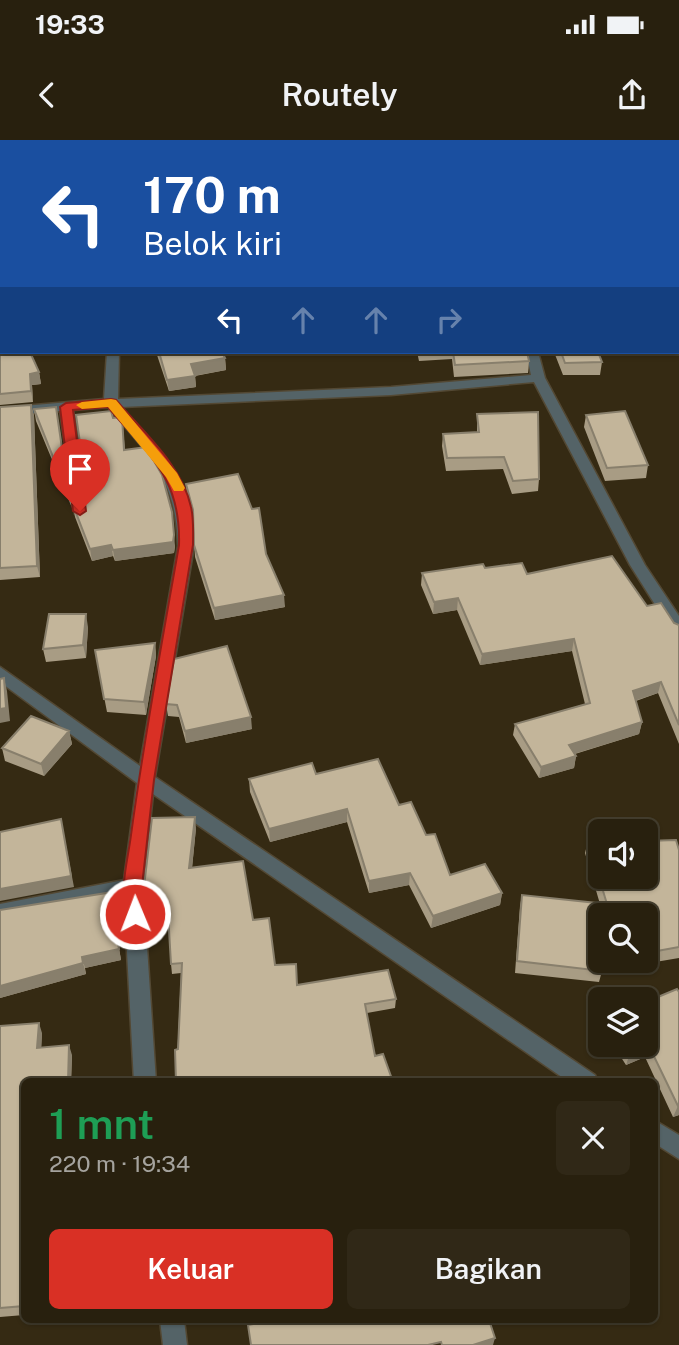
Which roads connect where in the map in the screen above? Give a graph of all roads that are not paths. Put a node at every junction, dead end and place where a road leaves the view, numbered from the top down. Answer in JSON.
{"nodes":[{"id":1,"x":113,"y":354,"type":"edge"},
{"id":2,"x":532,"y":354,"type":"edge"},
{"id":3,"x":538,"y":378,"type":"junction"},
{"id":4,"x":111,"y":403,"type":"junction"},
{"id":5,"x":66,"y":407,"type":"junction"},
{"id":6,"x":0,"y":412,"type":"edge"},
{"id":7,"x":80,"y":511,"type":"edge"},
{"id":8,"x":679,"y":629,"type":"edge"},
{"id":9,"x":0,"y":673,"type":"edge"},
{"id":10,"x":146,"y":780,"type":"junction"},
{"id":11,"x":133,"y":886,"type":"junction"},
{"id":12,"x":0,"y":912,"type":"edge"},
{"id":13,"x":145,"y":1078,"type":"edge"},
{"id":14,"x":581,"y":1078,"type":"edge"},
{"id":15,"x":658,"y":1133,"type":"edge"},
{"id":16,"x":679,"y":1148,"type":"edge"},
{"id":17,"x":172,"y":1323,"type":"edge"},
{"id":18,"x":175,"y":1345,"type":"edge"}],
"edges":[{"from":1,"to":4,"type":"street"},
{"from":2,"to":3,"type":"street"},
{"from":3,"to":4,"type":"street"},
{"from":3,"to":8,"type":"street"},
{"from":4,"to":5,"type":"street"},
{"from":4,"to":10,"type":"street"},
{"from":5,"to":6,"type":"street"},
{"from":5,"to":7,"type":"street"},
{"from":9,"to":10,"type":"street"},
{"from":10,"to":11,"type":"street"},
{"from":10,"to":14,"type":"street"},
{"from":11,"to":12,"type":"street"},
{"from":11,"to":13,"type":"street"},
{"from":15,"to":16,"type":"street"},
{"from":17,"to":18,"type":"street"}]}
